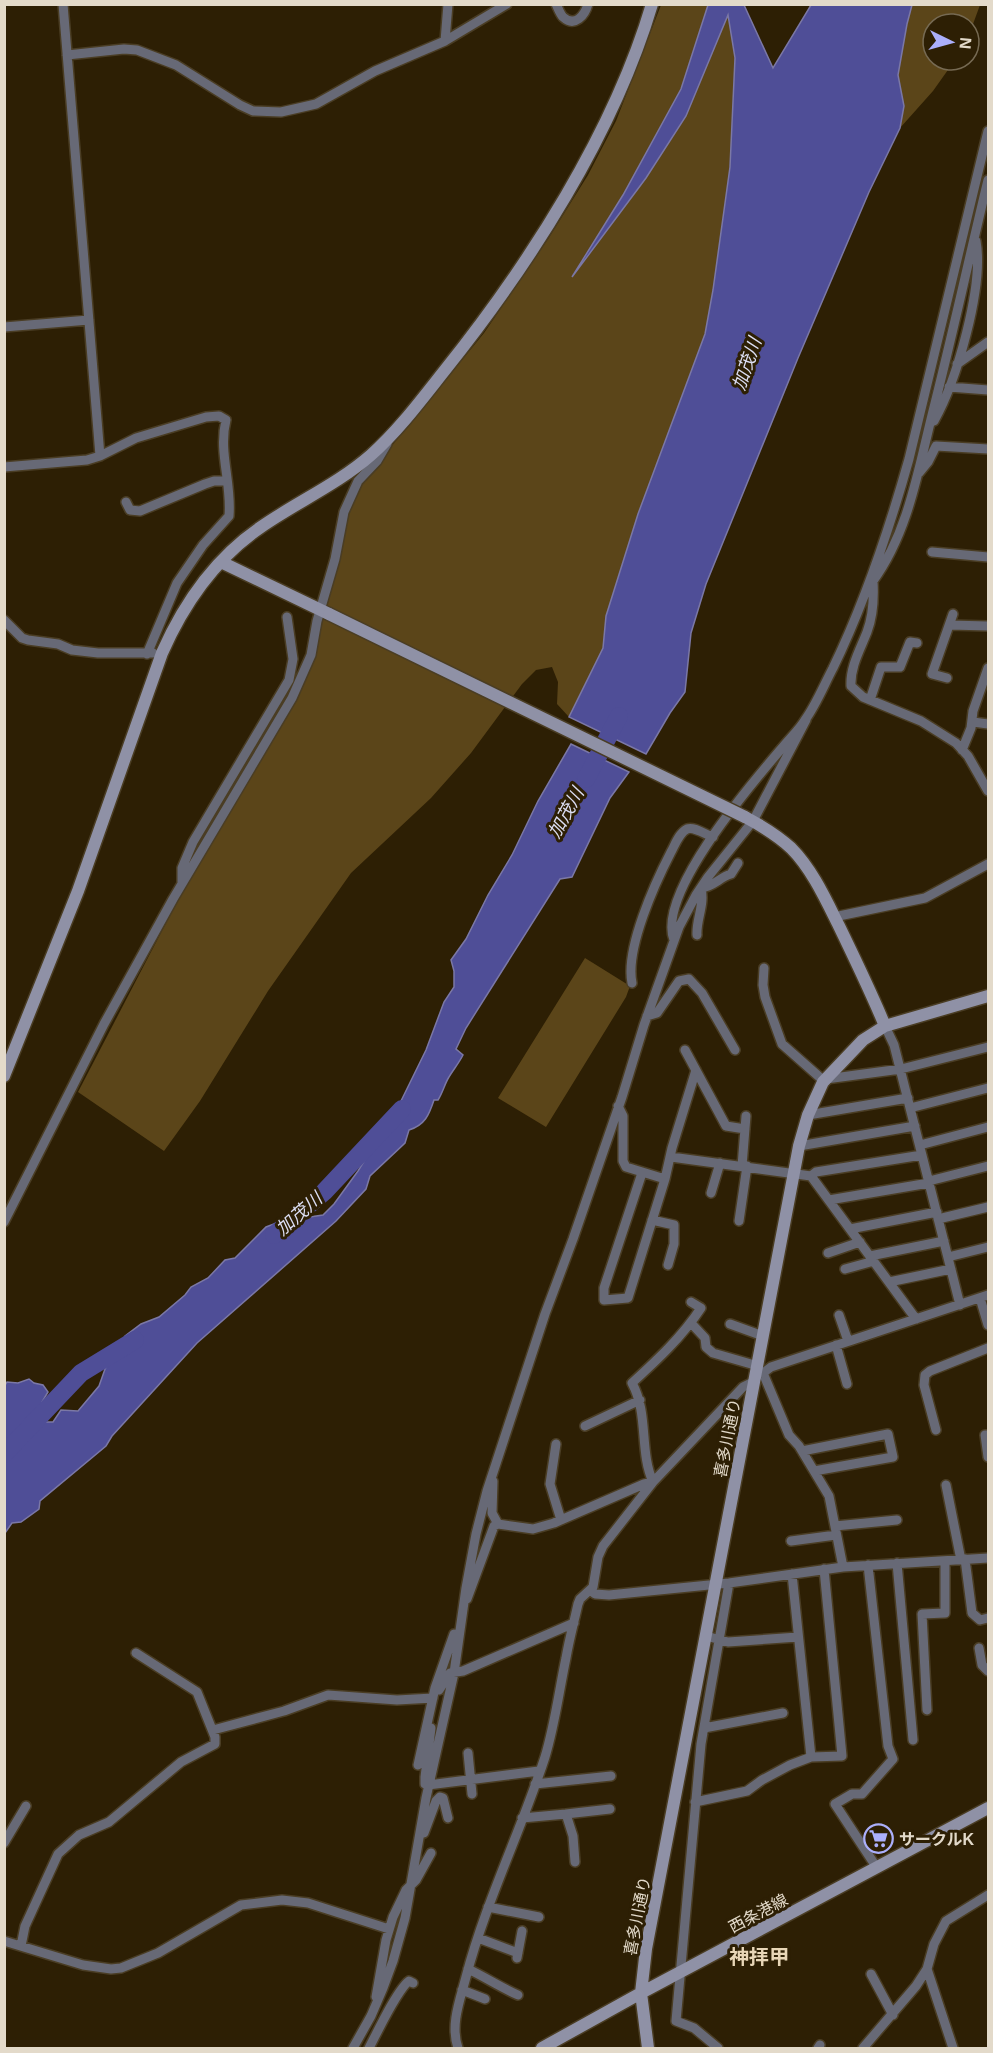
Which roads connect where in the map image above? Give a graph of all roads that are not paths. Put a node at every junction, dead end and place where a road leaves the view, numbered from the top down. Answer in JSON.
{"nodes":[{"id":1,"x":63,"y":4,"type":"edge"},
{"id":2,"x":448,"y":4,"type":"edge"},
{"id":3,"x":507,"y":4,"type":"edge"},
{"id":4,"x":556,"y":4,"type":"edge"},
{"id":5,"x":588,"y":4,"type":"edge"},
{"id":6,"x":652,"y":4,"type":"edge"},
{"id":7,"x":445,"y":41,"type":"junction"},
{"id":8,"x":68,"y":55,"type":"junction"},
{"id":9,"x":988,"y":131,"type":"edge"},
{"id":10,"x":988,"y":180,"type":"edge"},
{"id":11,"x":975,"y":236,"type":"junction"},
{"id":12,"x":89,"y":320,"type":"junction"},
{"id":13,"x":4,"y":327,"type":"edge"},
{"id":14,"x":988,"y":342,"type":"edge"},
{"id":15,"x":957,"y":364,"type":"junction"},
{"id":16,"x":950,"y":387,"type":"junction"},
{"id":17,"x":988,"y":390,"type":"edge"},
{"id":18,"x":929,"y":428,"type":"junction"},
{"id":19,"x":394,"y":434,"type":"junction"},
{"id":20,"x":988,"y":449,"type":"edge"},
{"id":21,"x":100,"y":456,"type":"junction"},
{"id":22,"x":4,"y":467,"type":"edge"},
{"id":23,"x":917,"y":474,"type":"junction"},
{"id":24,"x":227,"y":481,"type":"junction"},
{"id":25,"x":126,"y":502,"type":"dead end"},
{"id":26,"x":932,"y":552,"type":"dead end"},
{"id":27,"x":988,"y":557,"type":"edge"},
{"id":28,"x":221,"y":562,"type":"junction"},
{"id":29,"x":871,"y":581,"type":"junction"},
{"id":30,"x":320,"y":610,"type":"junction"},
{"id":31,"x":953,"y":615,"type":"dead end"},
{"id":32,"x":287,"y":617,"type":"dead end"},
{"id":33,"x":4,"y":620,"type":"edge"},
{"id":34,"x":950,"y":625,"type":"junction"},
{"id":35,"x":988,"y":626,"type":"edge"},
{"id":36,"x":918,"y":643,"type":"dead end"},
{"id":37,"x":162,"y":653,"type":"junction"},
{"id":38,"x":147,"y":654,"type":"junction"},
{"id":39,"x":988,"y":668,"type":"edge"},
{"id":40,"x":948,"y":678,"type":"dead end"},
{"id":41,"x":870,"y":700,"type":"junction"},
{"id":42,"x":806,"y":720,"type":"junction"},
{"id":43,"x":973,"y":722,"type":"junction"},
{"id":44,"x":988,"y":724,"type":"edge"},
{"id":45,"x":962,"y":750,"type":"junction"},
{"id":46,"x":988,"y":791,"type":"edge"},
{"id":47,"x":749,"y":819,"type":"junction"},
{"id":48,"x":712,"y":837,"type":"junction"},
{"id":49,"x":738,"y":863,"type":"dead end"},
{"id":50,"x":988,"y":864,"type":"edge"},
{"id":51,"x":182,"y":883,"type":"junction"},
{"id":52,"x":701,"y":888,"type":"junction"},
{"id":53,"x":834,"y":917,"type":"junction"},
{"id":54,"x":697,"y":935,"type":"dead end"},
{"id":55,"x":674,"y":940,"type":"junction"},
{"id":56,"x":764,"y":968,"type":"dead end"},
{"id":57,"x":632,"y":983,"type":"dead end"},
{"id":58,"x":988,"y":996,"type":"edge"},
{"id":59,"x":647,"y":1016,"type":"junction"},
{"id":60,"x":885,"y":1026,"type":"junction"},
{"id":61,"x":988,"y":1047,"type":"edge"},
{"id":62,"x":686,"y":1050,"type":"dead end"},
{"id":63,"x":735,"y":1050,"type":"dead end"},
{"id":64,"x":696,"y":1070,"type":"junction"},
{"id":65,"x":901,"y":1070,"type":"junction"},
{"id":66,"x":4,"y":1076,"type":"edge"},
{"id":67,"x":825,"y":1080,"type":"junction"},
{"id":68,"x":988,"y":1088,"type":"edge"},
{"id":69,"x":909,"y":1103,"type":"junction"},
{"id":70,"x":618,"y":1106,"type":"junction"},
{"id":71,"x":808,"y":1115,"type":"junction"},
{"id":72,"x":746,"y":1116,"type":"dead end"},
{"id":73,"x":915,"y":1126,"type":"junction"},
{"id":74,"x":988,"y":1127,"type":"edge"},
{"id":75,"x":745,"y":1129,"type":"junction"},
{"id":76,"x":920,"y":1145,"type":"junction"},
{"id":77,"x":799,"y":1146,"type":"junction"},
{"id":78,"x":922,"y":1155,"type":"junction"},
{"id":79,"x":671,"y":1157,"type":"junction"},
{"id":80,"x":720,"y":1163,"type":"junction"},
{"id":81,"x":744,"y":1166,"type":"junction"},
{"id":82,"x":988,"y":1166,"type":"edge"},
{"id":83,"x":795,"y":1172,"type":"junction"},
{"id":84,"x":642,"y":1173,"type":"junction"},
{"id":85,"x":811,"y":1176,"type":"junction"},
{"id":86,"x":665,"y":1179,"type":"junction"},
{"id":87,"x":929,"y":1182,"type":"junction"},
{"id":88,"x":711,"y":1193,"type":"dead end"},
{"id":89,"x":829,"y":1200,"type":"junction"},
{"id":90,"x":988,"y":1207,"type":"edge"},
{"id":91,"x":938,"y":1216,"type":"junction"},
{"id":92,"x":652,"y":1220,"type":"junction"},
{"id":93,"x":739,"y":1221,"type":"dead end"},
{"id":94,"x":4,"y":1222,"type":"edge"},
{"id":95,"x":850,"y":1228,"type":"junction"},
{"id":96,"x":944,"y":1241,"type":"junction"},
{"id":97,"x":860,"y":1242,"type":"junction"},
{"id":98,"x":988,"y":1247,"type":"edge"},
{"id":99,"x":828,"y":1253,"type":"dead end"},
{"id":100,"x":948,"y":1257,"type":"junction"},
{"id":101,"x":872,"y":1259,"type":"junction"},
{"id":102,"x":668,"y":1265,"type":"dead end"},
{"id":103,"x":845,"y":1269,"type":"dead end"},
{"id":104,"x":951,"y":1269,"type":"junction"},
{"id":105,"x":889,"y":1282,"type":"junction"},
{"id":106,"x":984,"y":1296,"type":"edge"},
{"id":107,"x":692,"y":1302,"type":"dead end"},
{"id":108,"x":960,"y":1305,"type":"junction"},
{"id":109,"x":839,"y":1315,"type":"dead end"},
{"id":110,"x":916,"y":1319,"type":"junction"},
{"id":111,"x":690,"y":1323,"type":"junction"},
{"id":112,"x":730,"y":1324,"type":"dead end"},
{"id":113,"x":988,"y":1325,"type":"edge"},
{"id":114,"x":763,"y":1336,"type":"junction"},
{"id":115,"x":848,"y":1341,"type":"junction"},
{"id":116,"x":836,"y":1345,"type":"junction"},
{"id":117,"x":988,"y":1348,"type":"edge"},
{"id":118,"x":758,"y":1373,"type":"junction"},
{"id":119,"x":847,"y":1384,"type":"dead end"},
{"id":120,"x":640,"y":1400,"type":"junction"},
{"id":121,"x":585,"y":1426,"type":"dead end"},
{"id":122,"x":936,"y":1430,"type":"dead end"},
{"id":123,"x":988,"y":1435,"type":"edge"},
{"id":124,"x":556,"y":1444,"type":"dead end"},
{"id":125,"x":802,"y":1451,"type":"junction"},
{"id":126,"x":988,"y":1457,"type":"edge"},
{"id":127,"x":814,"y":1472,"type":"junction"},
{"id":128,"x":492,"y":1473,"type":"junction"},
{"id":129,"x":653,"y":1482,"type":"junction"},
{"id":130,"x":946,"y":1485,"type":"dead end"},
{"id":131,"x":561,"y":1520,"type":"junction"},
{"id":132,"x":897,"y":1520,"type":"dead end"},
{"id":133,"x":498,"y":1524,"type":"junction"},
{"id":134,"x":835,"y":1530,"type":"junction"},
{"id":135,"x":791,"y":1541,"type":"dead end"},
{"id":136,"x":988,"y":1558,"type":"edge"},
{"id":137,"x":963,"y":1559,"type":"junction"},
{"id":138,"x":945,"y":1561,"type":"junction"},
{"id":139,"x":897,"y":1563,"type":"junction"},
{"id":140,"x":868,"y":1565,"type":"junction"},
{"id":141,"x":843,"y":1567,"type":"junction"},
{"id":142,"x":824,"y":1569,"type":"junction"},
{"id":143,"x":792,"y":1574,"type":"junction"},
{"id":144,"x":716,"y":1583,"type":"junction"},
{"id":145,"x":729,"y":1583,"type":"junction"},
{"id":146,"x":591,"y":1591,"type":"junction"},
{"id":147,"x":462,"y":1613,"type":"junction"},
{"id":148,"x":988,"y":1618,"type":"edge"},
{"id":149,"x":574,"y":1623,"type":"junction"},
{"id":150,"x":706,"y":1636,"type":"junction"},
{"id":151,"x":798,"y":1637,"type":"junction"},
{"id":152,"x":720,"y":1638,"type":"junction"},
{"id":153,"x":979,"y":1648,"type":"dead end"},
{"id":154,"x":136,"y":1653,"type":"dead end"},
{"id":155,"x":988,"y":1671,"type":"edge"},
{"id":156,"x":454,"y":1673,"type":"junction"},
{"id":157,"x":433,"y":1698,"type":"junction"},
{"id":158,"x":927,"y":1710,"type":"dead end"},
{"id":159,"x":783,"y":1713,"type":"dead end"},
{"id":160,"x":704,"y":1728,"type":"junction"},
{"id":161,"x":213,"y":1730,"type":"junction"},
{"id":162,"x":913,"y":1740,"type":"dead end"},
{"id":163,"x":468,"y":1754,"type":"dead end"},
{"id":164,"x":811,"y":1757,"type":"junction"},
{"id":165,"x":418,"y":1765,"type":"dead end"},
{"id":166,"x":540,"y":1771,"type":"junction"},
{"id":167,"x":611,"y":1776,"type":"dead end"},
{"id":168,"x":470,"y":1780,"type":"junction"},
{"id":169,"x":535,"y":1784,"type":"junction"},
{"id":170,"x":428,"y":1785,"type":"junction"},
{"id":171,"x":472,"y":1794,"type":"dead end"},
{"id":172,"x":695,"y":1802,"type":"junction"},
{"id":173,"x":26,"y":1806,"type":"dead end"},
{"id":174,"x":988,"y":1808,"type":"edge"},
{"id":175,"x":610,"y":1809,"type":"dead end"},
{"id":176,"x":566,"y":1815,"type":"junction"},
{"id":177,"x":448,"y":1818,"type":"dead end"},
{"id":178,"x":522,"y":1818,"type":"junction"},
{"id":179,"x":419,"y":1836,"type":"junction"},
{"id":180,"x":4,"y":1843,"type":"edge"},
{"id":181,"x":431,"y":1853,"type":"dead end"},
{"id":182,"x":575,"y":1862,"type":"dead end"},
{"id":183,"x":877,"y":1868,"type":"junction"},
{"id":184,"x":411,"y":1885,"type":"junction"},
{"id":185,"x":988,"y":1895,"type":"edge"},
{"id":186,"x":488,"y":1907,"type":"junction"},
{"id":187,"x":539,"y":1917,"type":"dead end"},
{"id":188,"x":389,"y":1929,"type":"junction"},
{"id":189,"x":522,"y":1931,"type":"dead end"},
{"id":190,"x":477,"y":1938,"type":"junction"},
{"id":191,"x":4,"y":1941,"type":"edge"},
{"id":192,"x":21,"y":1946,"type":"junction"},
{"id":193,"x":468,"y":1969,"type":"junction"},
{"id":194,"x":927,"y":1969,"type":"junction"},
{"id":195,"x":680,"y":1973,"type":"junction"},
{"id":196,"x":871,"y":1974,"type":"dead end"},
{"id":197,"x":413,"y":1983,"type":"dead end"},
{"id":198,"x":462,"y":1990,"type":"junction"},
{"id":199,"x":641,"y":1993,"type":"junction"},
{"id":200,"x":518,"y":1995,"type":"dead end"},
{"id":201,"x":484,"y":1998,"type":"dead end"},
{"id":202,"x":376,"y":2004,"type":"junction"},
{"id":203,"x":893,"y":2015,"type":"junction"},
{"id":204,"x":385,"y":2018,"type":"junction"},
{"id":205,"x":353,"y":2049,"type":"edge"},
{"id":206,"x":358,"y":2049,"type":"edge"},
{"id":207,"x":369,"y":2049,"type":"edge"},
{"id":208,"x":458,"y":2049,"type":"edge"},
{"id":209,"x":542,"y":2049,"type":"edge"},
{"id":210,"x":648,"y":2049,"type":"edge"},
{"id":211,"x":718,"y":2049,"type":"edge"},
{"id":212,"x":863,"y":2049,"type":"edge"},
{"id":213,"x":953,"y":2049,"type":"edge"}],
"edges":[{"from":1,"to":8,"type":"street"},
{"from":2,"to":7,"type":"street"},
{"from":3,"to":7,"type":"street"},
{"from":4,"to":5,"type":"street"},
{"from":6,"to":19,"type":"street"},
{"from":7,"to":8,"type":"street"},
{"from":8,"to":12,"type":"street"},
{"from":9,"to":29,"type":"street"},
{"from":10,"to":11,"type":"street"},
{"from":11,"to":15,"type":"street"},
{"from":11,"to":18,"type":"street"},
{"from":12,"to":13,"type":"street"},
{"from":12,"to":21,"type":"street"},
{"from":14,"to":15,"type":"street"},
{"from":15,"to":16,"type":"street"},
{"from":16,"to":17,"type":"street"},
{"from":16,"to":18,"type":"street"},
{"from":18,"to":23,"type":"street"},
{"from":19,"to":28,"type":"street"},
{"from":19,"to":30,"type":"street"},
{"from":20,"to":23,"type":"street"},
{"from":21,"to":22,"type":"street"},
{"from":21,"to":24,"type":"street"},
{"from":23,"to":29,"type":"street"},
{"from":24,"to":25,"type":"street"},
{"from":24,"to":38,"type":"street"},
{"from":26,"to":27,"type":"street"},
{"from":28,"to":30,"type":"street"},
{"from":28,"to":37,"type":"street"},
{"from":29,"to":41,"type":"street"},
{"from":29,"to":42,"type":"street"},
{"from":30,"to":47,"type":"street","bridge":true},
{"from":30,"to":51,"type":"street"},
{"from":31,"to":34,"type":"street"},
{"from":32,"to":51,"type":"street"},
{"from":33,"to":38,"type":"street"},
{"from":34,"to":35,"type":"street"},
{"from":34,"to":40,"type":"street"},
{"from":36,"to":41,"type":"street"},
{"from":37,"to":38,"type":"street"},
{"from":37,"to":66,"type":"street"},
{"from":39,"to":43,"type":"street"},
{"from":41,"to":45,"type":"street"},
{"from":42,"to":47,"type":"street"},
{"from":42,"to":48,"type":"street"},
{"from":43,"to":44,"type":"street"},
{"from":43,"to":45,"type":"street"},
{"from":45,"to":46,"type":"street"},
{"from":47,"to":52,"type":"street"},
{"from":47,"to":53,"type":"street"},
{"from":48,"to":55,"type":"street"},
{"from":48,"to":57,"type":"street"},
{"from":49,"to":52,"type":"street"},
{"from":50,"to":53,"type":"street"},
{"from":51,"to":94,"type":"street"},
{"from":52,"to":54,"type":"street"},
{"from":52,"to":55,"type":"street"},
{"from":53,"to":60,"type":"street"},
{"from":55,"to":59,"type":"street"},
{"from":56,"to":67,"type":"street"},
{"from":58,"to":60,"type":"street","name":"喜多川通り"},
{"from":59,"to":63,"type":"street"},
{"from":59,"to":70,"type":"street"},
{"from":60,"to":65,"type":"street"},
{"from":60,"to":67,"type":"street","name":"喜多川通り"},
{"from":61,"to":65,"type":"street"},
{"from":62,"to":64,"type":"street"},
{"from":64,"to":75,"type":"street"},
{"from":64,"to":79,"type":"street"},
{"from":65,"to":67,"type":"street"},
{"from":65,"to":69,"type":"street"},
{"from":67,"to":71,"type":"street","name":"喜多川通り"},
{"from":68,"to":69,"type":"street"},
{"from":69,"to":71,"type":"street"},
{"from":69,"to":73,"type":"street"},
{"from":70,"to":84,"type":"street"},
{"from":70,"to":128,"type":"street"},
{"from":71,"to":77,"type":"street","name":"喜多川通り"},
{"from":72,"to":75,"type":"street"},
{"from":73,"to":76,"type":"street"},
{"from":73,"to":77,"type":"street"},
{"from":74,"to":76,"type":"street"},
{"from":75,"to":81,"type":"street"},
{"from":76,"to":78,"type":"street"},
{"from":77,"to":83,"type":"street","name":"喜多川通り"},
{"from":78,"to":85,"type":"street"},
{"from":78,"to":87,"type":"street"},
{"from":79,"to":80,"type":"street"},
{"from":79,"to":86,"type":"street"},
{"from":80,"to":81,"type":"street"},
{"from":80,"to":88,"type":"street"},
{"from":81,"to":83,"type":"street"},
{"from":81,"to":93,"type":"street"},
{"from":82,"to":87,"type":"street"},
{"from":83,"to":85,"type":"street"},
{"from":83,"to":114,"type":"street","name":"喜多川通り"},
{"from":84,"to":86,"type":"street"},
{"from":84,"to":92,"type":"street"},
{"from":85,"to":89,"type":"street"},
{"from":86,"to":92,"type":"street"},
{"from":87,"to":89,"type":"street"},
{"from":87,"to":91,"type":"street"},
{"from":89,"to":95,"type":"street"},
{"from":90,"to":91,"type":"street"},
{"from":91,"to":95,"type":"street"},
{"from":91,"to":96,"type":"street"},
{"from":92,"to":102,"type":"street"},
{"from":95,"to":97,"type":"street"},
{"from":96,"to":100,"type":"street"},
{"from":96,"to":101,"type":"street"},
{"from":97,"to":99,"type":"street"},
{"from":97,"to":101,"type":"street"},
{"from":98,"to":100,"type":"street"},
{"from":100,"to":104,"type":"street"},
{"from":101,"to":103,"type":"street"},
{"from":101,"to":105,"type":"street"},
{"from":104,"to":105,"type":"street"},
{"from":104,"to":108,"type":"street"},
{"from":105,"to":110,"type":"street"},
{"from":106,"to":108,"type":"street"},
{"from":106,"to":113,"type":"street"},
{"from":107,"to":111,"type":"street"},
{"from":108,"to":110,"type":"street"},
{"from":109,"to":115,"type":"street"},
{"from":110,"to":115,"type":"street"},
{"from":111,"to":118,"type":"street"},
{"from":111,"to":120,"type":"street"},
{"from":112,"to":114,"type":"street"},
{"from":114,"to":118,"type":"street","name":"喜多川通り"},
{"from":115,"to":116,"type":"street"},
{"from":116,"to":118,"type":"street"},
{"from":116,"to":119,"type":"street"},
{"from":117,"to":122,"type":"street"},
{"from":118,"to":125,"type":"street"},
{"from":118,"to":129,"type":"street"},
{"from":118,"to":144,"type":"street","name":"喜多川通り"},
{"from":120,"to":121,"type":"street"},
{"from":120,"to":129,"type":"street"},
{"from":123,"to":126,"type":"street"},
{"from":124,"to":131,"type":"street"},
{"from":125,"to":127,"type":"street"},
{"from":125,"to":127,"type":"street"},
{"from":127,"to":134,"type":"street"},
{"from":128,"to":133,"type":"street"},
{"from":128,"to":147,"type":"street"},
{"from":129,"to":131,"type":"street"},
{"from":129,"to":146,"type":"street"},
{"from":130,"to":137,"type":"street"},
{"from":131,"to":133,"type":"street"},
{"from":132,"to":134,"type":"street"},
{"from":133,"to":147,"type":"street"},
{"from":134,"to":135,"type":"street"},
{"from":134,"to":141,"type":"street"},
{"from":136,"to":137,"type":"street"},
{"from":137,"to":138,"type":"street"},
{"from":137,"to":148,"type":"street"},
{"from":138,"to":139,"type":"street"},
{"from":138,"to":158,"type":"street"},
{"from":139,"to":140,"type":"street"},
{"from":139,"to":162,"type":"street"},
{"from":140,"to":141,"type":"street"},
{"from":140,"to":183,"type":"street"},
{"from":141,"to":142,"type":"street"},
{"from":142,"to":143,"type":"street"},
{"from":142,"to":164,"type":"street"},
{"from":143,"to":145,"type":"street"},
{"from":143,"to":151,"type":"street"},
{"from":144,"to":145,"type":"street"},
{"from":144,"to":146,"type":"street"},
{"from":144,"to":150,"type":"street","name":"喜多川通り"},
{"from":145,"to":152,"type":"street"},
{"from":146,"to":149,"type":"street"},
{"from":147,"to":156,"type":"street"},
{"from":147,"to":157,"type":"street"},
{"from":149,"to":156,"type":"street"},
{"from":149,"to":166,"type":"street"},
{"from":150,"to":152,"type":"street"},
{"from":150,"to":199,"type":"street","name":"喜多川通り"},
{"from":151,"to":152,"type":"street"},
{"from":151,"to":164,"type":"street"},
{"from":152,"to":160,"type":"street"},
{"from":153,"to":155,"type":"street"},
{"from":154,"to":161,"type":"street"},
{"from":156,"to":157,"type":"street"},
{"from":156,"to":170,"type":"street"},
{"from":157,"to":161,"type":"street"},
{"from":157,"to":165,"type":"street"},
{"from":157,"to":170,"type":"street"},
{"from":159,"to":160,"type":"street"},
{"from":160,"to":172,"type":"street"},
{"from":161,"to":192,"type":"street"},
{"from":163,"to":168,"type":"street"},
{"from":164,"to":172,"type":"street"},
{"from":166,"to":168,"type":"street"},
{"from":166,"to":169,"type":"street"},
{"from":167,"to":169,"type":"street"},
{"from":168,"to":170,"type":"street"},
{"from":168,"to":171,"type":"street"},
{"from":169,"to":178,"type":"street"},
{"from":170,"to":179,"type":"street"},
{"from":172,"to":195,"type":"street"},
{"from":173,"to":180,"type":"street"},
{"from":174,"to":183,"type":"street","name":"西条港線"},
{"from":175,"to":176,"type":"street"},
{"from":176,"to":178,"type":"street"},
{"from":176,"to":182,"type":"street"},
{"from":177,"to":179,"type":"street"},
{"from":178,"to":186,"type":"street"},
{"from":179,"to":184,"type":"street"},
{"from":181,"to":184,"type":"street"},
{"from":183,"to":195,"type":"street","name":"西条港線"},
{"from":184,"to":188,"type":"street"},
{"from":184,"to":202,"type":"street"},
{"from":185,"to":194,"type":"street"},
{"from":186,"to":187,"type":"street"},
{"from":186,"to":190,"type":"street"},
{"from":188,"to":192,"type":"street"},
{"from":188,"to":202,"type":"street"},
{"from":189,"to":190,"type":"street"},
{"from":190,"to":193,"type":"street"},
{"from":191,"to":192,"type":"street"},
{"from":193,"to":198,"type":"street"},
{"from":193,"to":200,"type":"street"},
{"from":194,"to":203,"type":"street"},
{"from":194,"to":213,"type":"street"},
{"from":195,"to":199,"type":"street","name":"西条港線"},
{"from":195,"to":211,"type":"street"},
{"from":196,"to":203,"type":"street"},
{"from":197,"to":204,"type":"street"},
{"from":198,"to":201,"type":"street"},
{"from":198,"to":208,"type":"street"},
{"from":199,"to":209,"type":"street","name":"西条港線"},
{"from":199,"to":210,"type":"street","name":"喜多川通り"},
{"from":202,"to":205,"type":"street"},
{"from":203,"to":212,"type":"street"},
{"from":204,"to":206,"type":"street"},
{"from":204,"to":207,"type":"street"}]}
